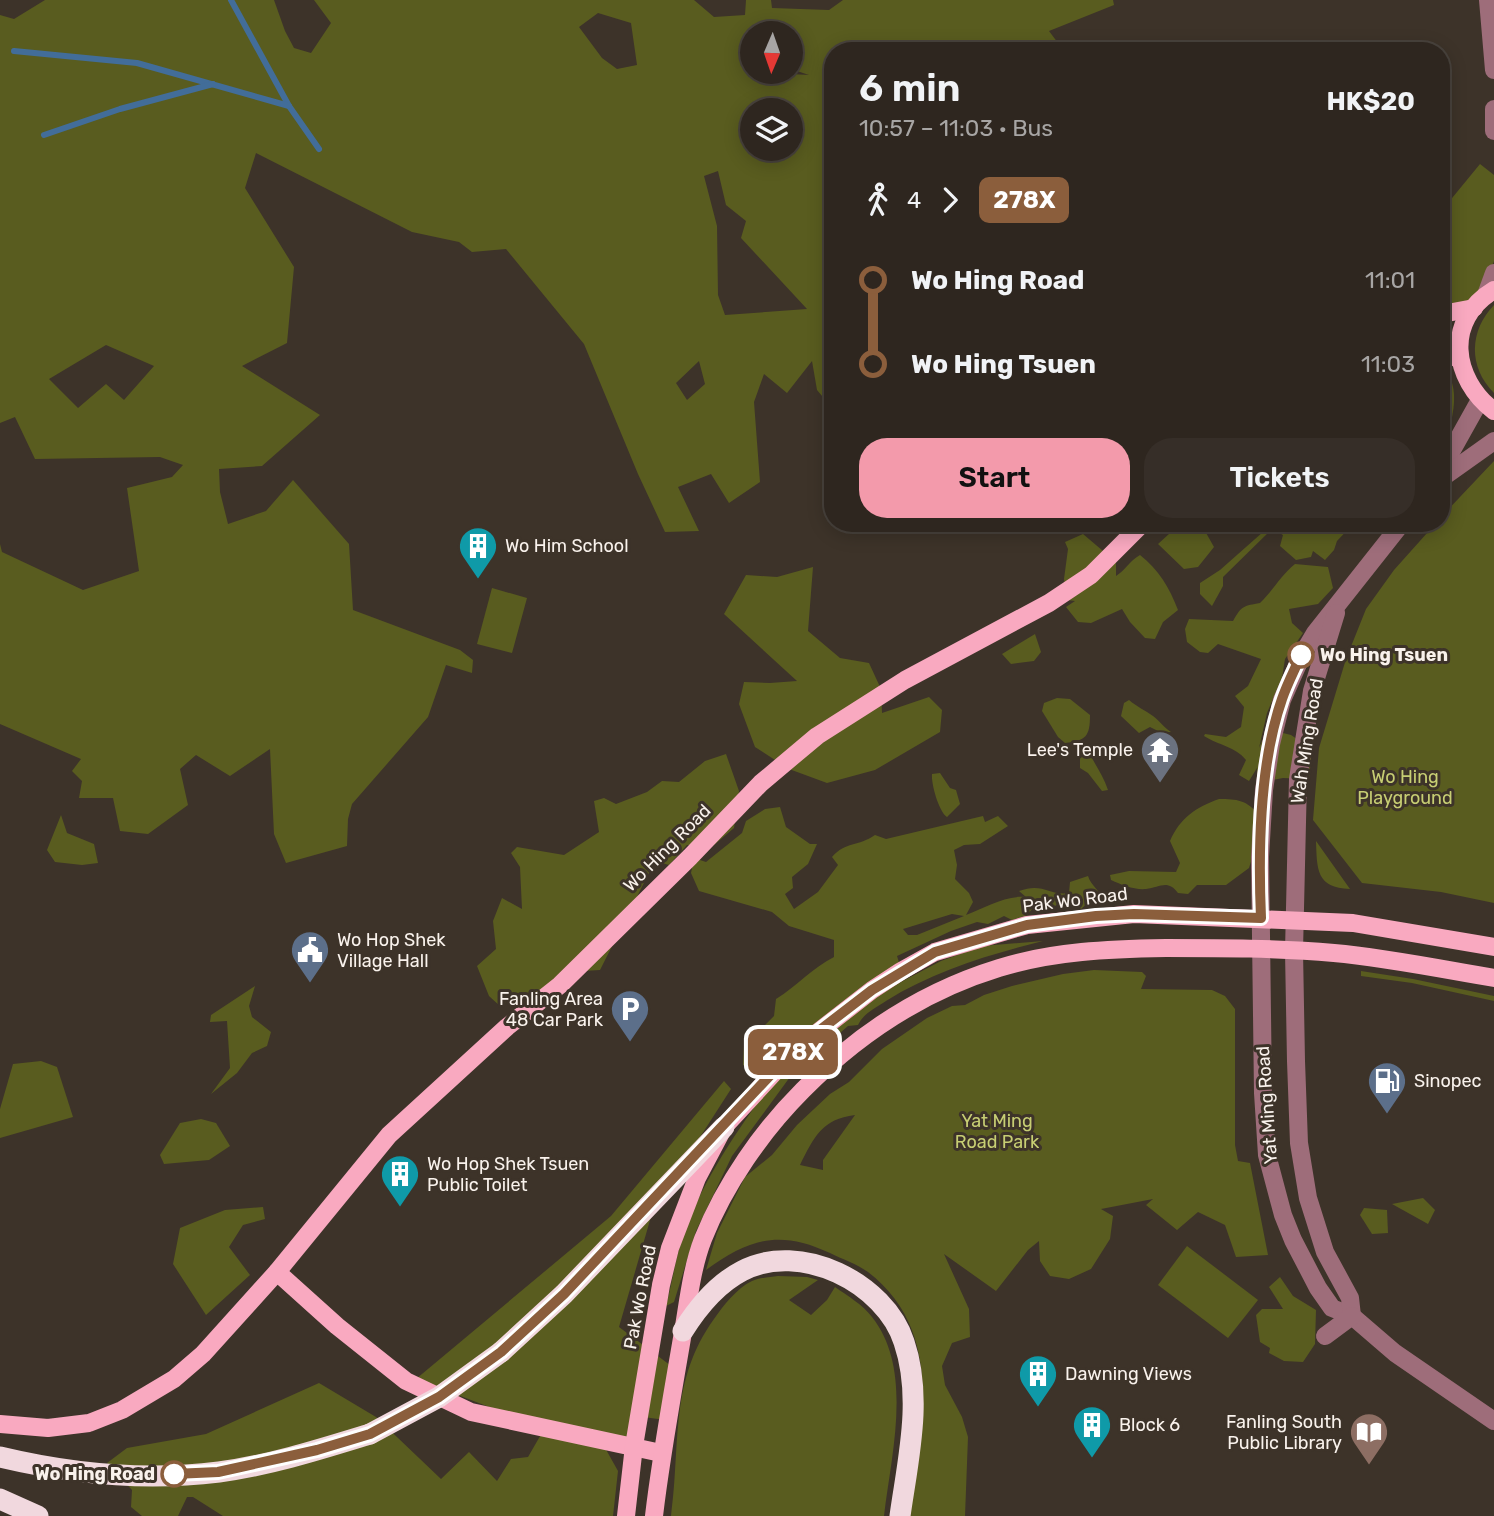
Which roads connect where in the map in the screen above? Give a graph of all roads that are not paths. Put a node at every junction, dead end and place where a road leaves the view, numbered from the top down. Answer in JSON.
{"nodes":[{"id":1,"x":1488,"y":0,"type":"edge"},
{"id":2,"x":1494,"y":70,"type":"edge"},
{"id":3,"x":1494,"y":109,"type":"edge"},
{"id":4,"x":1494,"y":131,"type":"edge"},
{"id":5,"x":1494,"y":273,"type":"edge"},
{"id":6,"x":1485,"y":298,"type":"edge"},
{"id":7,"x":1450,"y":311,"type":"edge"},
{"id":8,"x":1450,"y":354,"type":"edge"},
{"id":9,"x":1460,"y":360,"type":"junction"},
{"id":10,"x":1487,"y":406,"type":"edge"},
{"id":11,"x":1494,"y":441,"type":"edge"},
{"id":12,"x":1450,"y":457,"type":"edge"},
{"id":13,"x":1450,"y":472,"type":"edge"},
{"id":14,"x":1134,"y":532,"type":"edge"},
{"id":15,"x":1395,"y":532,"type":"edge"},
{"id":16,"x":1338,"y":606,"type":"junction"},
{"id":17,"x":1261,"y":918,"type":"junction"},
{"id":18,"x":1294,"y":920,"type":"junction"},
{"id":19,"x":1494,"y":947,"type":"edge"},
{"id":20,"x":1261,"y":951,"type":"junction"},
{"id":21,"x":1294,"y":951,"type":"junction"},
{"id":22,"x":1494,"y":978,"type":"edge"},
{"id":23,"x":724,"y":1127,"type":"junction"},
{"id":24,"x":277,"y":1272,"type":"junction"},
{"id":25,"x":1352,"y":1316,"type":"junction"},
{"id":26,"x":683,"y":1331,"type":"junction"},
{"id":27,"x":1325,"y":1336,"type":"dead end"},
{"id":28,"x":1494,"y":1421,"type":"edge"},
{"id":29,"x":3,"y":1425,"type":"edge"},
{"id":30,"x":634,"y":1446,"type":"junction"},
{"id":31,"x":661,"y":1453,"type":"junction"},
{"id":32,"x":0,"y":1457,"type":"edge"},
{"id":33,"x":0,"y":1499,"type":"edge"},
{"id":34,"x":38,"y":1516,"type":"edge"},
{"id":35,"x":626,"y":1516,"type":"edge"},
{"id":36,"x":654,"y":1516,"type":"edge"},
{"id":37,"x":900,"y":1516,"type":"edge"}],
"edges":[{"from":1,"to":2,"type":"street"},
{"from":3,"to":4,"type":"street"},
{"from":5,"to":6,"type":"street"},
{"from":6,"to":7,"type":"main road"},
{"from":6,"to":9,"type":"main road"},
{"from":8,"to":9,"type":"main road"},
{"from":9,"to":10,"type":"main road"},
{"from":10,"to":12,"type":"street"},
{"from":11,"to":13,"type":"street"},
{"from":14,"to":24,"type":"main road","name":"Wo Hing Road"},
{"from":15,"to":16,"type":"street","name":"Wah Ming Road"},
{"from":16,"to":17,"type":"street","name":"Wah Ming Road"},
{"from":16,"to":18,"type":"street","name":"Wah Ming Road"},
{"from":17,"to":18,"type":"main road","name":"Pak Wo Road"},
{"from":17,"to":20,"type":"street","name":"Wah Ming Road"},
{"from":17,"to":23,"type":"main road","name":"Pak Wo Road"},
{"from":18,"to":19,"type":"main road","name":"Pak Wo Road"},
{"from":18,"to":21,"type":"street","name":"Wah Ming Road"},
{"from":20,"to":21,"type":"main road"},
{"from":20,"to":25,"type":"street","name":"Yat Ming Road"},
{"from":20,"to":26,"type":"main road"},
{"from":21,"to":22,"type":"main road"},
{"from":21,"to":25,"type":"street","name":"Yat Ming Road"},
{"from":23,"to":30,"type":"main road","name":"Pak Wo Road"},
{"from":23,"to":32,"type":"highway","bridge":true},
{"from":24,"to":29,"type":"main road","name":"Wo Hing Road"},
{"from":24,"to":30,"type":"main road"},
{"from":25,"to":27,"type":"street"},
{"from":25,"to":28,"type":"street","name":"Yat Ming Road"},
{"from":26,"to":31,"type":"main road"},
{"from":26,"to":37,"type":"highway"},
{"from":30,"to":31,"type":"main road"},
{"from":30,"to":35,"type":"main road","name":"Pak Wo Road"},
{"from":31,"to":36,"type":"main road"},
{"from":33,"to":34,"type":"highway"}]}
